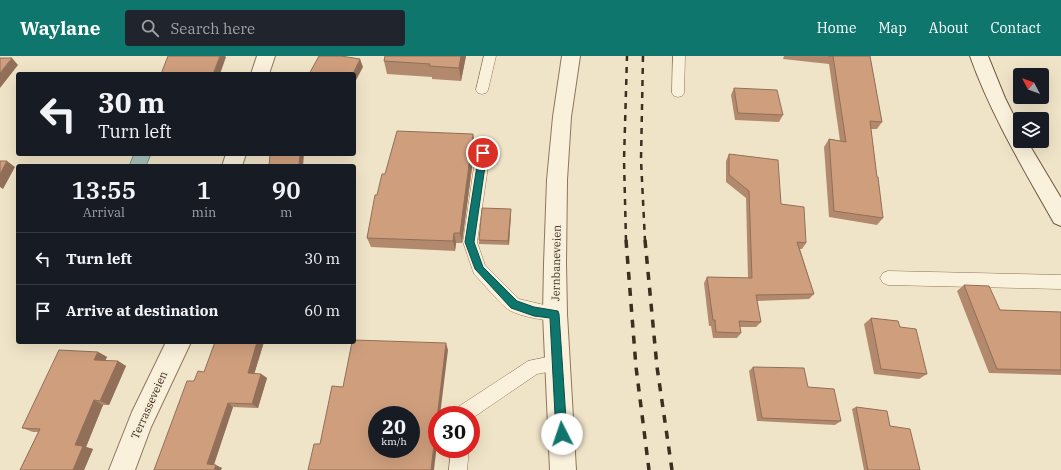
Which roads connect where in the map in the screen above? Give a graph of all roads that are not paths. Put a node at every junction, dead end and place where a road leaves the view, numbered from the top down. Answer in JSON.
{"nodes":[{"id":1,"x":266,"y":56,"type":"edge"},
{"id":2,"x":490,"y":56,"type":"edge"},
{"id":3,"x":571,"y":56,"type":"edge"},
{"id":4,"x":679,"y":56,"type":"edge"},
{"id":5,"x":979,"y":56,"type":"edge"},
{"id":6,"x":261,"y":72,"type":"edge"},
{"id":7,"x":482,"y":90,"type":"dead end"},
{"id":8,"x":678,"y":93,"type":"dead end"},
{"id":9,"x":483,"y":153,"type":"dead end"},
{"id":10,"x":1061,"y":217,"type":"edge"},
{"id":11,"x":888,"y":278,"type":"dead end"},
{"id":12,"x":1061,"y":282,"type":"edge"},
{"id":13,"x":555,"y":314,"type":"junction"},
{"id":14,"x":178,"y":344,"type":"edge"},
{"id":15,"x":557,"y":363,"type":"junction"},
{"id":16,"x":475,"y":406,"type":"edge"},
{"id":17,"x":459,"y":458,"type":"edge"},
{"id":18,"x":122,"y":470,"type":"edge"},
{"id":19,"x":458,"y":470,"type":"edge"},
{"id":20,"x":563,"y":470,"type":"edge"}],
"edges":[{"from":1,"to":6,"type":"street"},
{"from":2,"to":7,"type":"lane"},
{"from":3,"to":13,"type":"street","name":"Jernbaneveien"},
{"from":4,"to":8,"type":"lane"},
{"from":5,"to":10,"type":"street"},
{"from":9,"to":13,"type":"lane"},
{"from":11,"to":12,"type":"lane"},
{"from":13,"to":15,"type":"street","name":"Jernbaneveien"},
{"from":14,"to":18,"type":"street","name":"Terrasseveien"},
{"from":15,"to":16,"type":"lane"},
{"from":15,"to":20,"type":"street","name":"Jernbaneveien"},
{"from":17,"to":19,"type":"lane"}]}
